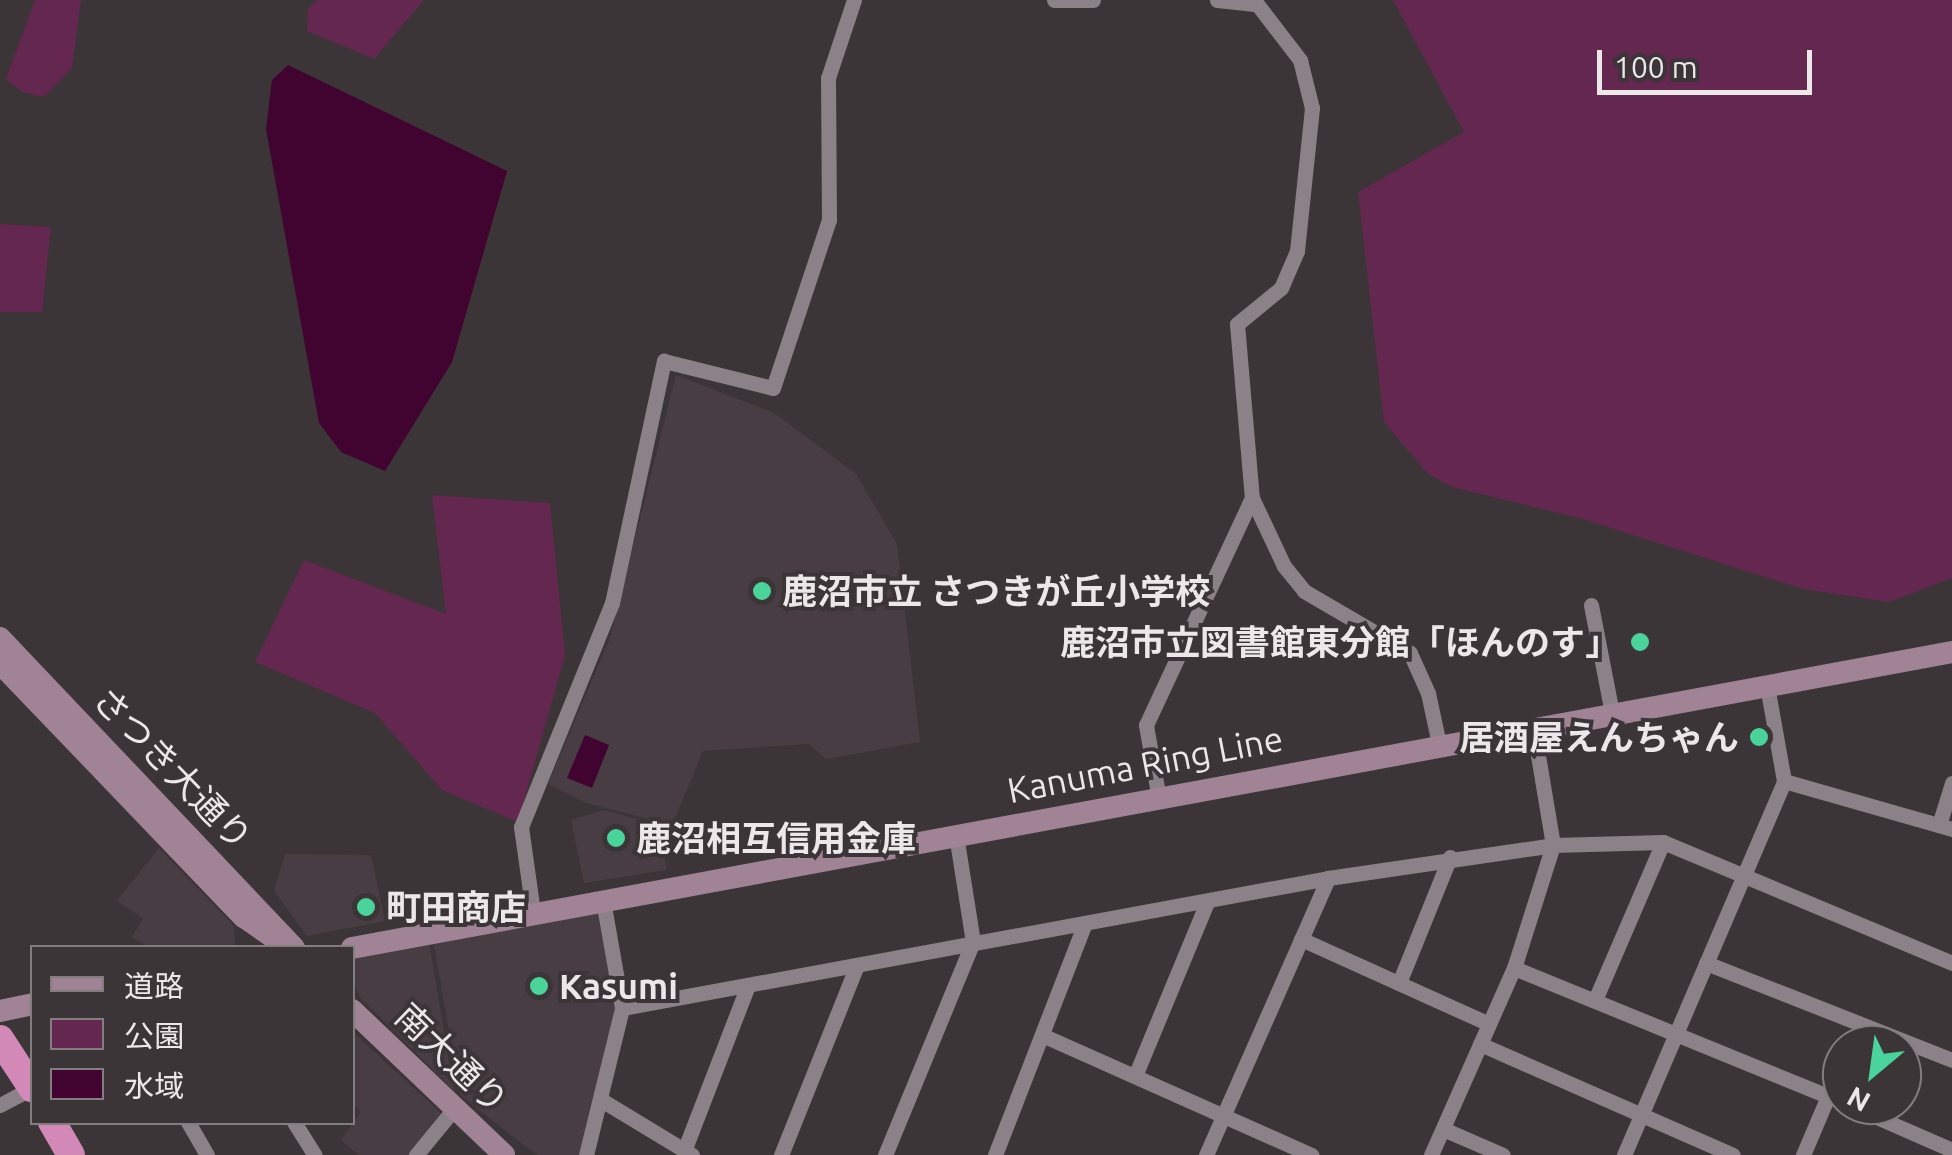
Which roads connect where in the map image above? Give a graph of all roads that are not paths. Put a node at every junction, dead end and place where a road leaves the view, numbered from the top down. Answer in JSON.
{"nodes":[{"id":1,"x":854,"y":0,"type":"edge"},
{"id":2,"x":1054,"y":0,"type":"edge"},
{"id":3,"x":1093,"y":0,"type":"edge"},
{"id":4,"x":1218,"y":0,"type":"edge"},
{"id":5,"x":1254,"y":2,"type":"edge"},
{"id":6,"x":1252,"y":498,"type":"junction"},
{"id":7,"x":1591,"y":605,"type":"dead end"},
{"id":8,"x":0,"y":638,"type":"edge"},
{"id":9,"x":1952,"y":652,"type":"edge"},
{"id":10,"x":0,"y":663,"type":"edge"},
{"id":11,"x":1767,"y":686,"type":"junction"},
{"id":12,"x":1612,"y":712,"type":"junction"},
{"id":13,"x":1533,"y":726,"type":"junction"},
{"id":14,"x":1439,"y":744,"type":"junction"},
{"id":15,"x":1784,"y":782,"type":"junction"},
{"id":16,"x":1952,"y":783,"type":"edge"},
{"id":17,"x":1159,"y":799,"type":"junction"},
{"id":18,"x":1945,"y":827,"type":"edge"},
{"id":19,"x":956,"y":835,"type":"junction"},
{"id":20,"x":1663,"y":842,"type":"junction"},
{"id":21,"x":1553,"y":845,"type":"junction"},
{"id":22,"x":1450,"y":857,"type":"junction"},
{"id":23,"x":1745,"y":873,"type":"junction"},
{"id":24,"x":1328,"y":878,"type":"junction"},
{"id":25,"x":603,"y":900,"type":"junction"},
{"id":26,"x":1207,"y":902,"type":"junction"},
{"id":27,"x":533,"y":912,"type":"junction"},
{"id":28,"x":1085,"y":923,"type":"junction"},
{"id":29,"x":1301,"y":940,"type":"junction"},
{"id":30,"x":974,"y":942,"type":"junction"},
{"id":31,"x":286,"y":945,"type":"edge"},
{"id":32,"x":288,"y":945,"type":"edge"},
{"id":33,"x":355,"y":947,"type":"edge"},
{"id":34,"x":1706,"y":962,"type":"junction"},
{"id":35,"x":1952,"y":964,"type":"edge"},
{"id":36,"x":857,"y":966,"type":"junction"},
{"id":37,"x":1514,"y":968,"type":"junction"},
{"id":38,"x":1398,"y":984,"type":"junction"},
{"id":39,"x":748,"y":985,"type":"junction"},
{"id":40,"x":1594,"y":1000,"type":"junction"},
{"id":41,"x":30,"y":1004,"type":"edge"},
{"id":42,"x":622,"y":1008,"type":"junction"},
{"id":43,"x":0,"y":1010,"type":"edge"},
{"id":44,"x":355,"y":1013,"type":"edge"},
{"id":45,"x":1489,"y":1024,"type":"junction"},
{"id":46,"x":1676,"y":1033,"type":"junction"},
{"id":47,"x":1042,"y":1034,"type":"junction"},
{"id":48,"x":0,"y":1040,"type":"edge"},
{"id":49,"x":1480,"y":1044,"type":"junction"},
{"id":50,"x":1952,"y":1060,"type":"edge"},
{"id":51,"x":1135,"y":1076,"type":"junction"},
{"id":52,"x":30,"y":1085,"type":"edge"},
{"id":53,"x":30,"y":1089,"type":"edge"},
{"id":54,"x":1822,"y":1094,"type":"edge"},
{"id":55,"x":603,"y":1101,"type":"junction"},
{"id":56,"x":0,"y":1106,"type":"edge"},
{"id":57,"x":453,"y":1110,"type":"junction"},
{"id":58,"x":1641,"y":1115,"type":"junction"},
{"id":59,"x":1223,"y":1116,"type":"junction"},
{"id":60,"x":54,"y":1125,"type":"edge"},
{"id":61,"x":189,"y":1125,"type":"edge"},
{"id":62,"x":296,"y":1125,"type":"edge"},
{"id":63,"x":1824,"y":1125,"type":"edge"},
{"id":64,"x":1895,"y":1125,"type":"edge"},
{"id":65,"x":1443,"y":1129,"type":"junction"},
{"id":66,"x":1952,"y":1150,"type":"edge"},
{"id":67,"x":200,"y":1152,"type":"edge"},
{"id":68,"x":688,"y":1153,"type":"edge"},
{"id":69,"x":71,"y":1155,"type":"edge"},
{"id":70,"x":315,"y":1155,"type":"edge"},
{"id":71,"x":416,"y":1155,"type":"edge"},
{"id":72,"x":504,"y":1155,"type":"edge"},
{"id":73,"x":586,"y":1155,"type":"edge"},
{"id":74,"x":780,"y":1155,"type":"edge"},
{"id":75,"x":887,"y":1155,"type":"edge"},
{"id":76,"x":994,"y":1155,"type":"edge"},
{"id":77,"x":1206,"y":1155,"type":"edge"},
{"id":78,"x":1310,"y":1155,"type":"edge"},
{"id":79,"x":1431,"y":1155,"type":"edge"},
{"id":80,"x":1503,"y":1155,"type":"edge"},
{"id":81,"x":1624,"y":1155,"type":"edge"},
{"id":82,"x":1733,"y":1155,"type":"edge"},
{"id":83,"x":1803,"y":1155,"type":"edge"}],
"edges":[{"from":1,"to":27,"type":"street"},
{"from":2,"to":3,"type":"street"},
{"from":4,"to":5,"type":"street"},
{"from":5,"to":6,"type":"street"},
{"from":6,"to":14,"type":"street"},
{"from":6,"to":17,"type":"street"},
{"from":7,"to":12,"type":"street"},
{"from":8,"to":32,"type":"main road","name":"さつき大通り"},
{"from":9,"to":11,"type":"main road","name":"Kanuma Ring Line"},
{"from":10,"to":31,"type":"main road","name":"さつき大通り"},
{"from":11,"to":12,"type":"main road","name":"Kanuma Ring Line"},
{"from":11,"to":15,"type":"street"},
{"from":12,"to":13,"type":"main road","name":"Kanuma Ring Line"},
{"from":13,"to":14,"type":"main road","name":"Kanuma Ring Line"},
{"from":13,"to":21,"type":"street"},
{"from":14,"to":17,"type":"main road","name":"Kanuma Ring Line"},
{"from":15,"to":18,"type":"street"},
{"from":15,"to":23,"type":"street"},
{"from":16,"to":18,"type":"street"},
{"from":17,"to":19,"type":"main road","name":"Kanuma Ring Line"},
{"from":19,"to":25,"type":"main road","name":"Kanuma Ring Line"},
{"from":19,"to":30,"type":"street"},
{"from":20,"to":21,"type":"street"},
{"from":20,"to":23,"type":"street"},
{"from":20,"to":40,"type":"street"},
{"from":21,"to":22,"type":"street"},
{"from":21,"to":37,"type":"street"},
{"from":22,"to":24,"type":"street"},
{"from":22,"to":38,"type":"street"},
{"from":23,"to":34,"type":"street"},
{"from":23,"to":35,"type":"street"},
{"from":24,"to":26,"type":"street"},
{"from":24,"to":29,"type":"street"},
{"from":25,"to":27,"type":"main road","name":"Kanuma Ring Line"},
{"from":25,"to":42,"type":"street"},
{"from":26,"to":28,"type":"street"},
{"from":26,"to":51,"type":"street"},
{"from":27,"to":33,"type":"main road","name":"Kanuma Ring Line"},
{"from":28,"to":30,"type":"street"},
{"from":28,"to":47,"type":"street"},
{"from":29,"to":38,"type":"street"},
{"from":29,"to":59,"type":"street"},
{"from":30,"to":36,"type":"street"},
{"from":30,"to":75,"type":"street"},
{"from":34,"to":46,"type":"street"},
{"from":34,"to":50,"type":"street"},
{"from":36,"to":39,"type":"street"},
{"from":36,"to":74,"type":"street"},
{"from":37,"to":40,"type":"street"},
{"from":37,"to":45,"type":"street"},
{"from":38,"to":45,"type":"street"},
{"from":39,"to":42,"type":"street"},
{"from":39,"to":68,"type":"street"},
{"from":40,"to":46,"type":"street"},
{"from":41,"to":43,"type":"main road"},
{"from":42,"to":55,"type":"street"},
{"from":44,"to":57,"type":"main road","name":"南大通り"},
{"from":45,"to":49,"type":"street"},
{"from":46,"to":54,"type":"street"},
{"from":46,"to":58,"type":"street"},
{"from":47,"to":51,"type":"street"},
{"from":47,"to":76,"type":"street"},
{"from":48,"to":52,"type":"highway"},
{"from":49,"to":58,"type":"street"},
{"from":49,"to":65,"type":"street"},
{"from":51,"to":59,"type":"street"},
{"from":53,"to":56,"type":"street"},
{"from":55,"to":68,"type":"street"},
{"from":55,"to":73,"type":"street"},
{"from":57,"to":71,"type":"street"},
{"from":57,"to":72,"type":"main road","name":"南大通り"},
{"from":58,"to":81,"type":"street"},
{"from":58,"to":82,"type":"street"},
{"from":59,"to":77,"type":"street"},
{"from":59,"to":78,"type":"street"},
{"from":60,"to":69,"type":"highway"},
{"from":61,"to":67,"type":"street"},
{"from":62,"to":70,"type":"street"},
{"from":63,"to":83,"type":"street"},
{"from":64,"to":66,"type":"street"},
{"from":65,"to":79,"type":"street"},
{"from":65,"to":80,"type":"street"}]}
